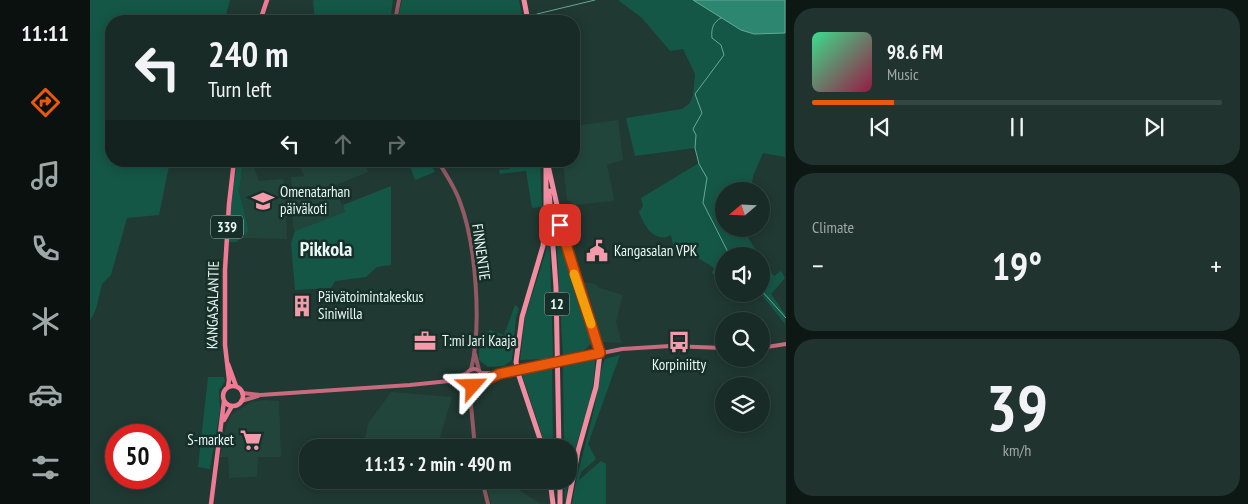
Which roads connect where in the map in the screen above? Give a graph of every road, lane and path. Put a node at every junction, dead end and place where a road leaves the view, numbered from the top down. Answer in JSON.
{"nodes":[{"id":1,"x":267,"y":0,"type":"edge"},
{"id":2,"x":399,"y":0,"type":"edge"},
{"id":3,"x":524,"y":0,"type":"edge"},
{"id":4,"x":262,"y":15,"type":"edge"},
{"id":5,"x":396,"y":15,"type":"edge"},
{"id":6,"x":527,"y":15,"type":"edge"},
{"id":7,"x":233,"y":167,"type":"edge"},
{"id":8,"x":441,"y":167,"type":"edge"},
{"id":9,"x":546,"y":167,"type":"edge"},
{"id":10,"x":546,"y":167,"type":"edge"},
{"id":11,"x":547,"y":167,"type":"edge"},
{"id":12,"x":786,"y":344,"type":"edge"},
{"id":13,"x":770,"y":347,"type":"edge"},
{"id":14,"x":715,"y":348,"type":"edge"},
{"id":15,"x":475,"y":351,"type":"junction"},
{"id":16,"x":600,"y":353,"type":"junction"},
{"id":17,"x":225,"y":358,"type":"junction"},
{"id":18,"x":471,"y":370,"type":"junction"},
{"id":19,"x":518,"y":370,"type":"junction"},
{"id":20,"x":480,"y":372,"type":"junction"},
{"id":21,"x":467,"y":373,"type":"junction"},
{"id":22,"x":499,"y":374,"type":"junction"},
{"id":23,"x":449,"y":381,"type":"junction"},
{"id":24,"x":481,"y":382,"type":"junction"},
{"id":25,"x":468,"y":383,"type":"junction"},
{"id":26,"x":236,"y":386,"type":"junction"},
{"id":27,"x":476,"y":386,"type":"junction"},
{"id":28,"x":228,"y":387,"type":"junction"},
{"id":29,"x":242,"y":393,"type":"junction"},
{"id":30,"x":260,"y":395,"type":"junction"},
{"id":31,"x":224,"y":401,"type":"junction"},
{"id":32,"x":241,"y":401,"type":"junction"},
{"id":33,"x":471,"y":401,"type":"junction"},
{"id":34,"x":232,"y":406,"type":"junction"},
{"id":35,"x":221,"y":426,"type":"junction"},
{"id":36,"x":474,"y":439,"type":"edge"},
{"id":37,"x":540,"y":439,"type":"edge"},
{"id":38,"x":559,"y":439,"type":"edge"},
{"id":39,"x":484,"y":489,"type":"edge"},
{"id":40,"x":551,"y":489,"type":"edge"},
{"id":41,"x":560,"y":489,"type":"edge"},
{"id":42,"x":210,"y":504,"type":"edge"},
{"id":43,"x":488,"y":504,"type":"edge"},
{"id":44,"x":553,"y":504,"type":"edge"},
{"id":45,"x":560,"y":504,"type":"edge"},
{"id":46,"x":568,"y":504,"type":"edge"}],
"edges":[{"from":1,"to":4,"type":"main road"},
{"from":2,"to":5,"type":"street"},
{"from":3,"to":6,"type":"highway"},
{"from":7,"to":17,"type":"main road","name":"KANGASALANTIE","number":"339"},
{"from":8,"to":15,"type":"street","name":"FINNENTIE"},
{"from":9,"to":19,"type":"highway"},
{"from":10,"to":38,"type":"highway","number":"12"},
{"from":11,"to":16,"type":"highway"},
{"from":12,"to":13,"type":"main road"},
{"from":14,"to":16,"type":"main road"},
{"from":15,"to":18,"type":"street","name":"FINNENTIE"},
{"from":15,"to":20,"type":"street","name":"FINNENTIE"},
{"from":16,"to":19,"type":"main road","bridge":true},
{"from":16,"to":46,"type":"highway"},
{"from":17,"to":26,"type":"main road","name":"KANGASALANTIE","number":"339"},
{"from":17,"to":28,"type":"main road","name":"KANGASALANTIE","number":"339"},
{"from":18,"to":20,"type":"main road"},
{"from":18,"to":21,"type":"main road"},
{"from":19,"to":22,"type":"main road"},
{"from":19,"to":37,"type":"highway"},
{"from":20,"to":22,"type":"main road"},
{"from":20,"to":24,"type":"main road"},
{"from":21,"to":23,"type":"main road"},
{"from":21,"to":25,"type":"main road"},
{"from":22,"to":24,"type":"main road"},
{"from":23,"to":25,"type":"main road"},
{"from":23,"to":30,"type":"main road"},
{"from":24,"to":27,"type":"main road"},
{"from":25,"to":27,"type":"main road"},
{"from":25,"to":33,"type":"street"},
{"from":26,"to":28,"type":"main road"},
{"from":26,"to":29,"type":"main road","number":"339"},
{"from":27,"to":33,"type":"street"},
{"from":28,"to":31,"type":"main road","number":"339"},
{"from":29,"to":30,"type":"main road"},
{"from":29,"to":32,"type":"main road"},
{"from":30,"to":32,"type":"main road"},
{"from":31,"to":34,"type":"main road"},
{"from":31,"to":35,"type":"main road","number":"339"},
{"from":32,"to":34,"type":"main road"},
{"from":33,"to":36,"type":"street"},
{"from":34,"to":35,"type":"main road","number":"339"},
{"from":35,"to":42,"type":"main road","number":"339"},
{"from":39,"to":43,"type":"street"},
{"from":40,"to":44,"type":"highway"},
{"from":41,"to":45,"type":"highway"}]}
